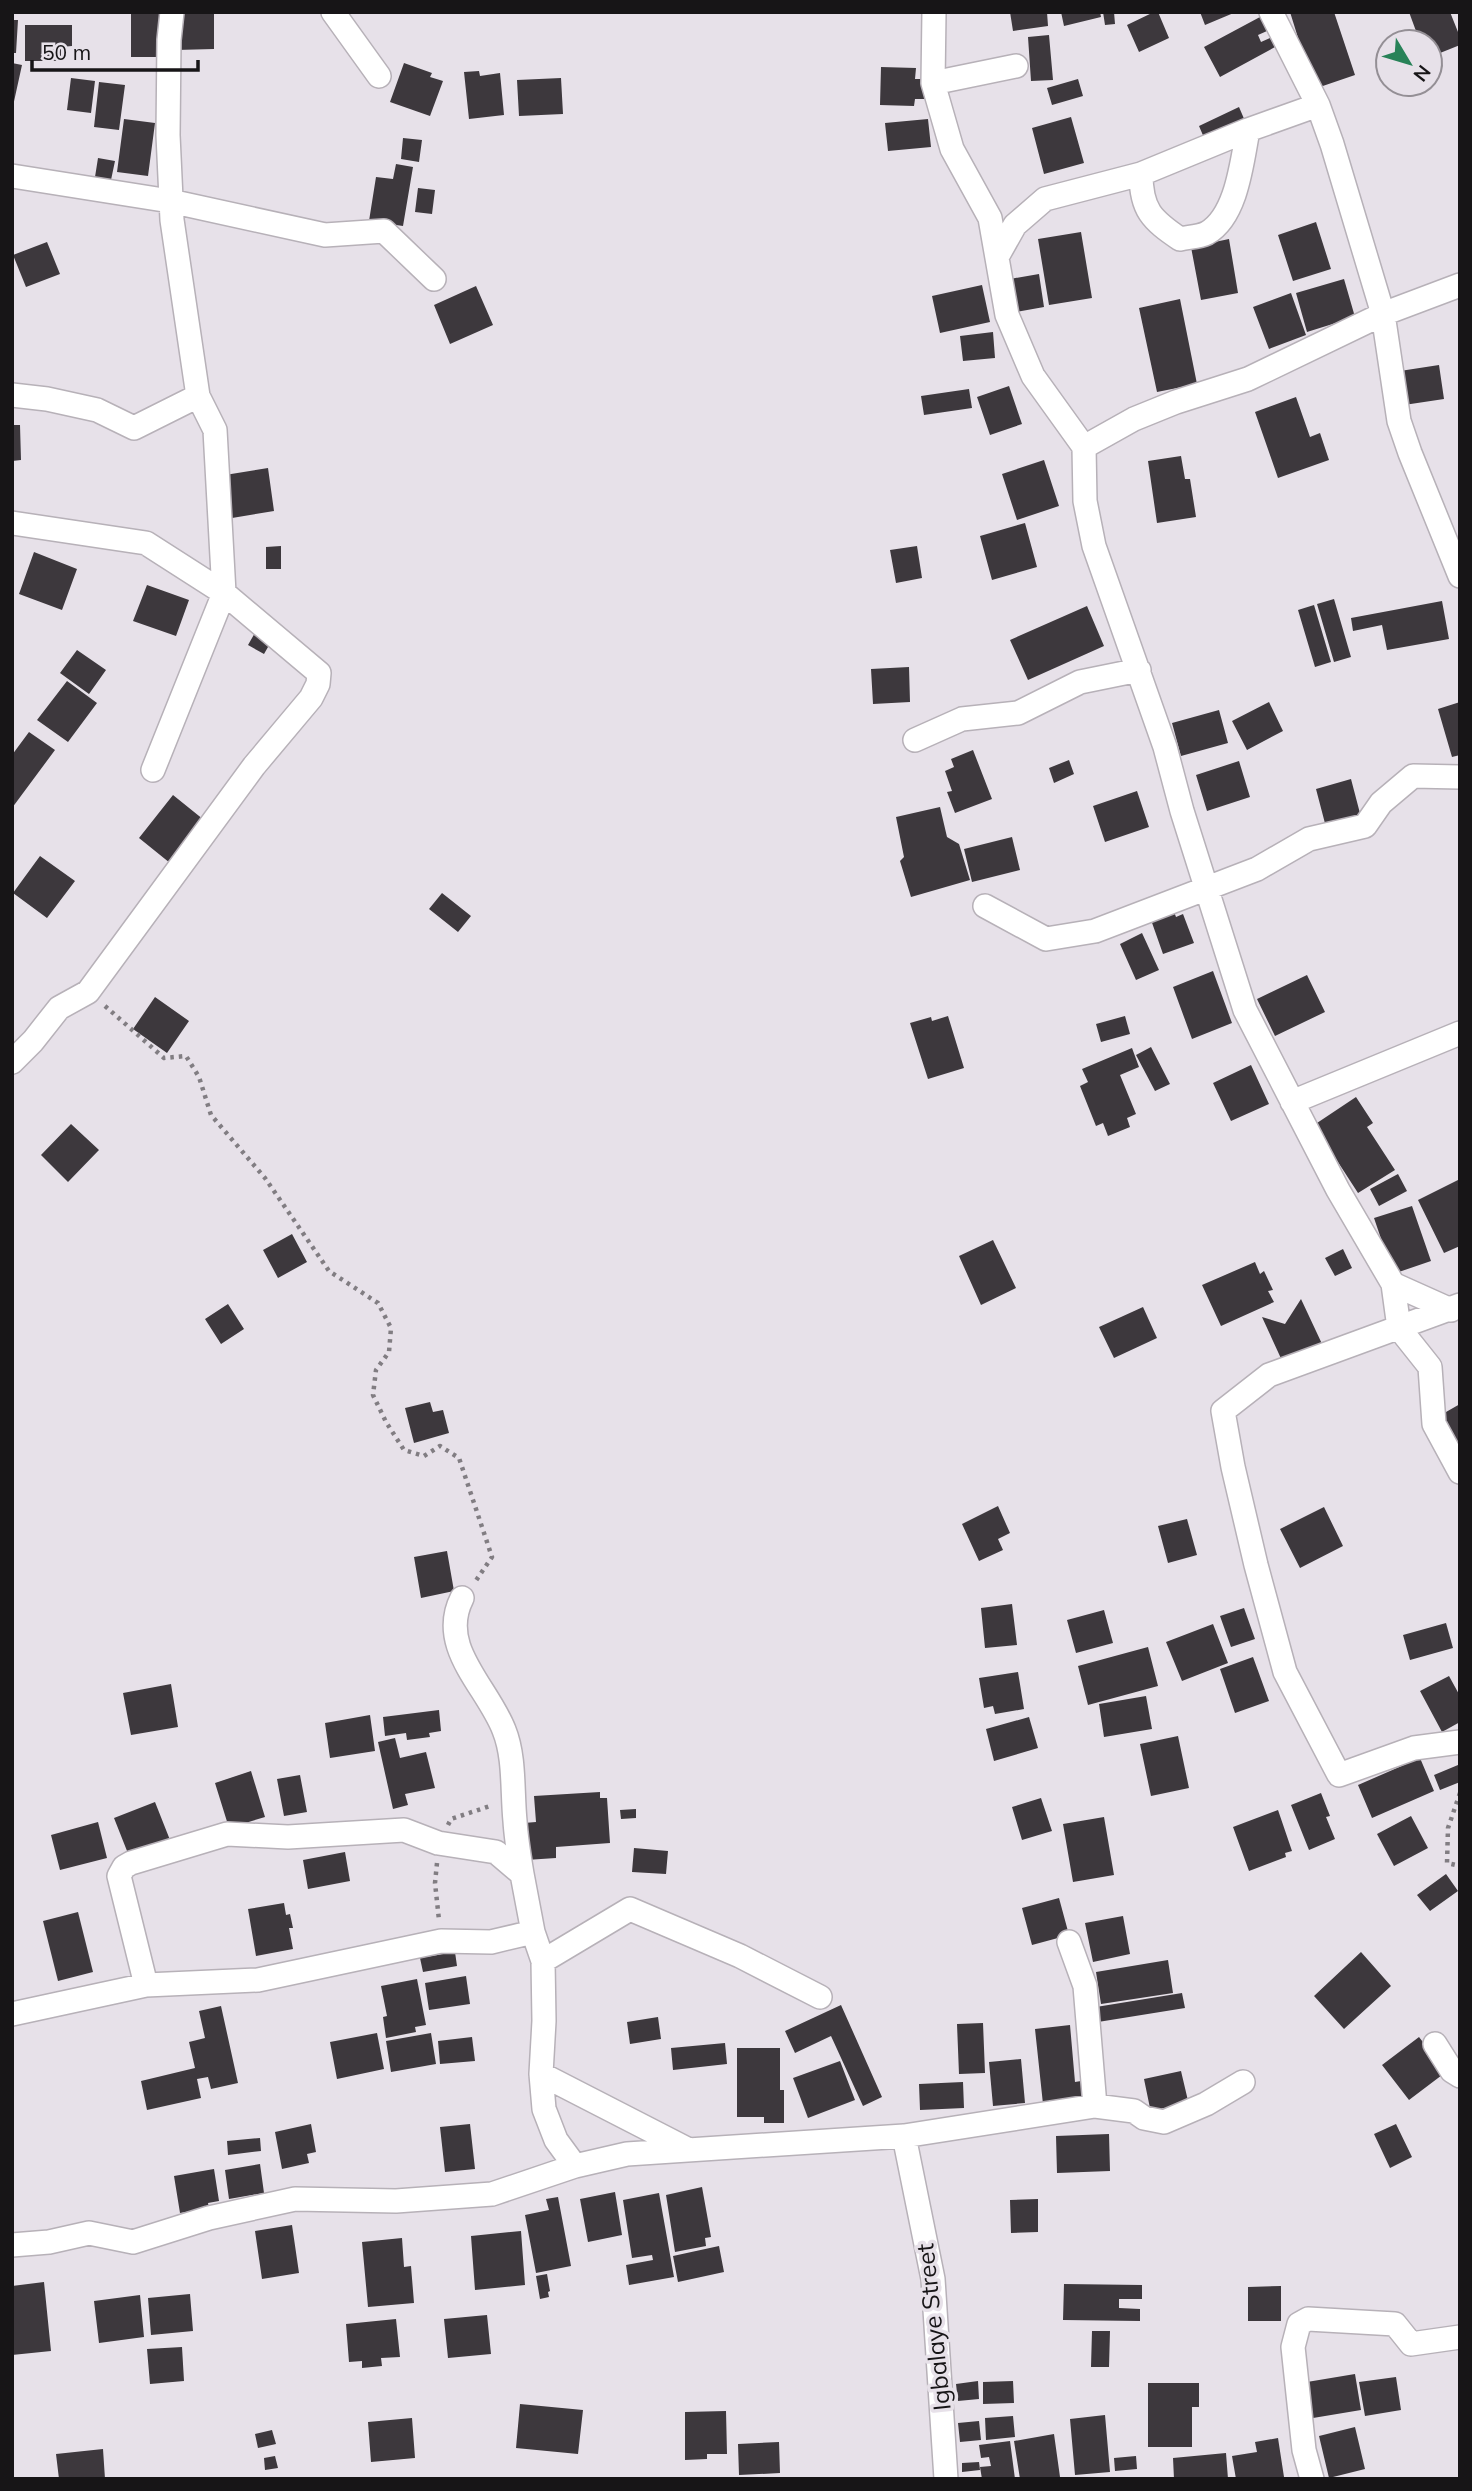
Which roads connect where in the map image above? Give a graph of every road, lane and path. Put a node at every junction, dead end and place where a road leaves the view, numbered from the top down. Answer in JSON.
{"nodes":[{"id":1,"x":172,"y":12,"type":"edge"},
{"id":2,"x":333,"y":12,"type":"edge"},
{"id":3,"x":934,"y":12,"type":"edge"},
{"id":4,"x":1270,"y":12,"type":"edge"},
{"id":5,"x":1016,"y":66,"type":"dead end"},
{"id":6,"x":379,"y":76,"type":"dead end"},
{"id":7,"x":933,"y":83,"type":"junction"},
{"id":8,"x":1318,"y":105,"type":"junction"},
{"id":9,"x":1248,"y":130,"type":"junction"},
{"id":10,"x":1140,"y":174,"type":"junction"},
{"id":11,"x":12,"y":176,"type":"edge"},
{"id":12,"x":170,"y":201,"type":"junction"},
{"id":13,"x":996,"y":257,"type":"junction"},
{"id":14,"x":434,"y":279,"type":"dead end"},
{"id":15,"x":1460,"y":285,"type":"edge"},
{"id":16,"x":1383,"y":314,"type":"junction"},
{"id":17,"x":12,"y":395,"type":"edge"},
{"id":18,"x":198,"y":396,"type":"junction"},
{"id":19,"x":1084,"y":447,"type":"junction"},
{"id":20,"x":12,"y":523,"type":"edge"},
{"id":21,"x":1460,"y":576,"type":"edge"},
{"id":22,"x":224,"y":593,"type":"junction"},
{"id":23,"x":1139,"y":670,"type":"junction"},
{"id":24,"x":915,"y":740,"type":"dead end"},
{"id":25,"x":153,"y":770,"type":"dead end"},
{"id":26,"x":1460,"y":777,"type":"edge"},
{"id":27,"x":1206,"y":889,"type":"junction"},
{"id":28,"x":985,"y":906,"type":"dead end"},
{"id":29,"x":88,"y":992,"type":"junction"},
{"id":30,"x":1460,"y":1033,"type":"edge"},
{"id":31,"x":12,"y":1062,"type":"edge"},
{"id":32,"x":1292,"y":1102,"type":"junction"},
{"id":33,"x":1393,"y":1284,"type":"junction"},
{"id":34,"x":1455,"y":1307,"type":"edge"},
{"id":35,"x":1399,"y":1328,"type":"junction"},
{"id":36,"x":1460,"y":1472,"type":"edge"},
{"id":37,"x":462,"y":1598,"type":"joint"},
{"id":38,"x":1460,"y":1742,"type":"edge"},
{"id":39,"x":1460,"y":1793,"type":"edge"},
{"id":40,"x":1460,"y":1866,"type":"edge"},
{"id":41,"x":522,"y":1874,"type":"junction"},
{"id":42,"x":533,"y":1932,"type":"junction"},
{"id":43,"x":1069,"y":1942,"type":"dead end"},
{"id":44,"x":542,"y":1961,"type":"junction"},
{"id":45,"x":146,"y":1985,"type":"junction"},
{"id":46,"x":820,"y":1997,"type":"dead end"},
{"id":47,"x":12,"y":2014,"type":"edge"},
{"id":48,"x":1436,"y":2044,"type":"dead end"},
{"id":49,"x":541,"y":2074,"type":"junction"},
{"id":50,"x":1460,"y":2076,"type":"edge"},
{"id":51,"x":1243,"y":2082,"type":"dead end"},
{"id":52,"x":1095,"y":2106,"type":"junction"},
{"id":53,"x":904,"y":2136,"type":"junction"},
{"id":54,"x":689,"y":2150,"type":"junction"},
{"id":55,"x":575,"y":2166,"type":"junction"},
{"id":56,"x":12,"y":2245,"type":"edge"},
{"id":57,"x":1460,"y":2337,"type":"edge"},
{"id":58,"x":946,"y":2479,"type":"edge"},
{"id":59,"x":1312,"y":2479,"type":"edge"}],
"edges":[{"from":1,"to":12,"type":"street"},
{"from":2,"to":6,"type":"street"},
{"from":3,"to":7,"type":"street"},
{"from":4,"to":8,"type":"street"},
{"from":5,"to":7,"type":"street"},
{"from":7,"to":13,"type":"street"},
{"from":8,"to":9,"type":"street"},
{"from":8,"to":16,"type":"street"},
{"from":9,"to":10,"type":"street"},
{"from":9,"to":10,"type":"street"},
{"from":10,"to":13,"type":"street"},
{"from":11,"to":12,"type":"street"},
{"from":12,"to":14,"type":"street"},
{"from":12,"to":18,"type":"street"},
{"from":13,"to":19,"type":"street"},
{"from":15,"to":16,"type":"street"},
{"from":16,"to":19,"type":"street"},
{"from":16,"to":21,"type":"street"},
{"from":17,"to":18,"type":"street"},
{"from":18,"to":22,"type":"street"},
{"from":19,"to":23,"type":"street"},
{"from":20,"to":22,"type":"street"},
{"from":22,"to":25,"type":"street"},
{"from":22,"to":29,"type":"street"},
{"from":23,"to":24,"type":"street"},
{"from":23,"to":27,"type":"street"},
{"from":26,"to":27,"type":"street"},
{"from":27,"to":28,"type":"street"},
{"from":27,"to":32,"type":"street"},
{"from":29,"to":31,"type":"street"},
{"from":29,"to":37,"type":"path"},
{"from":30,"to":32,"type":"street"},
{"from":32,"to":33,"type":"street"},
{"from":33,"to":34,"type":"street"},
{"from":33,"to":35,"type":"street"},
{"from":34,"to":35,"type":"street"},
{"from":35,"to":36,"type":"street"},
{"from":35,"to":38,"type":"street"},
{"from":37,"to":41,"type":"street"},
{"from":39,"to":40,"type":"path"},
{"from":41,"to":42,"type":"street"},
{"from":41,"to":45,"type":"street"},
{"from":42,"to":44,"type":"street"},
{"from":42,"to":45,"type":"street"},
{"from":43,"to":52,"type":"street"},
{"from":44,"to":46,"type":"street"},
{"from":44,"to":49,"type":"street"},
{"from":45,"to":47,"type":"street"},
{"from":48,"to":50,"type":"street"},
{"from":49,"to":54,"type":"street"},
{"from":49,"to":55,"type":"street"},
{"from":51,"to":52,"type":"street"},
{"from":52,"to":53,"type":"street"},
{"from":53,"to":54,"type":"street"},
{"from":53,"to":58,"type":"street","name":"Igbalaye Street"},
{"from":54,"to":55,"type":"street"},
{"from":55,"to":56,"type":"street"},
{"from":57,"to":59,"type":"street"}]}
